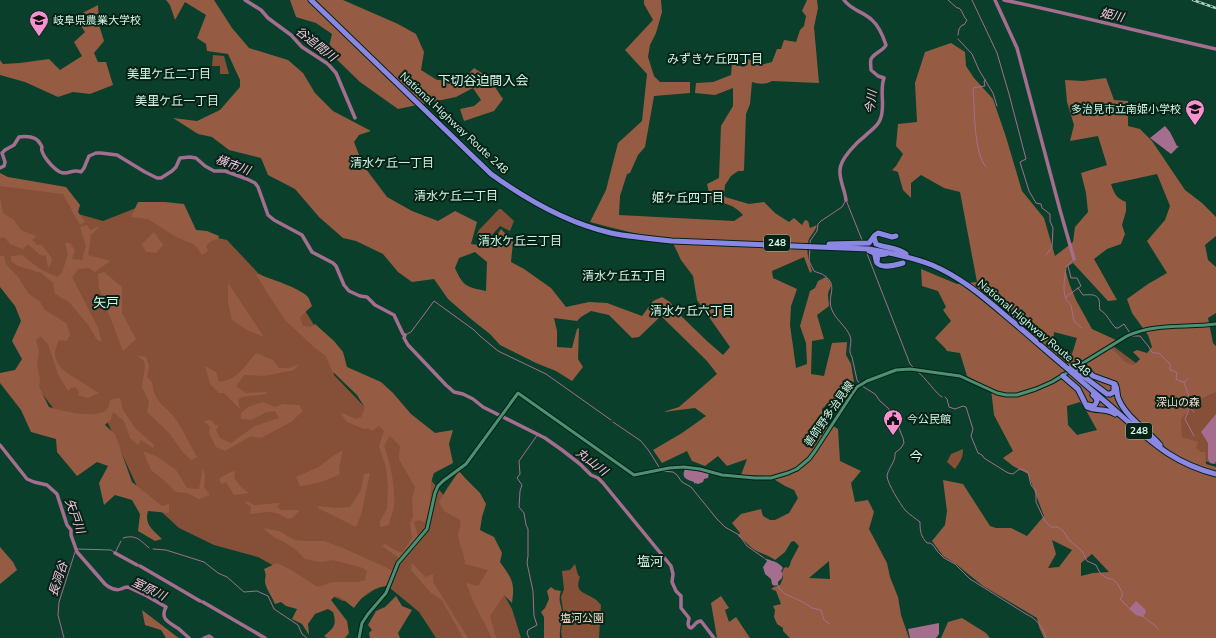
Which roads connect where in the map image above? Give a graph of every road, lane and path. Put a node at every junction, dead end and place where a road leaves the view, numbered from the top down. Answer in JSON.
{"nodes":[{"id":1,"x":311,"y":0,"type":"edge"},
{"id":2,"x":896,"y":236,"type":"dead end"},
{"id":3,"x":874,"y":237,"type":"junction"},
{"id":4,"x":807,"y":245,"type":"junction"},
{"id":5,"x":864,"y":247,"type":"junction"},
{"id":6,"x":901,"y":254,"type":"junction"},
{"id":7,"x":877,"y":262,"type":"junction"},
{"id":8,"x":1216,"y":324,"type":"edge"},
{"id":9,"x":1080,"y":364,"type":"junction"},
{"id":10,"x":1071,"y":370,"type":"junction"},
{"id":11,"x":1063,"y":376,"type":"junction"},
{"id":12,"x":1111,"y":382,"type":"junction"},
{"id":13,"x":1085,"y":404,"type":"junction"},
{"id":14,"x":1158,"y":446,"type":"junction"},
{"id":15,"x":1216,"y":470,"type":"edge"},
{"id":16,"x":1216,"y":474,"type":"edge"},
{"id":17,"x":359,"y":638,"type":"edge"}],
"edges":[{"from":1,"to":4,"type":"highway","name":"National Highway Route 248","number":"248"},
{"from":2,"to":3,"type":"highway"},
{"from":3,"to":5,"type":"highway"},
{"from":3,"to":6,"type":"highway"},
{"from":4,"to":5,"type":"highway","name":"National Highway Route 248","number":"248"},
{"from":4,"to":5,"type":"highway","name":"National Highway Route 248","number":"248"},
{"from":5,"to":6,"type":"highway","name":"National Highway Route 248","number":"248"},
{"from":5,"to":7,"type":"highway"},
{"from":6,"to":7,"type":"highway"},
{"from":6,"to":7,"type":"highway"},
{"from":6,"to":10,"type":"highway","name":"National Highway Route 248","number":"248"},
{"from":6,"to":10,"type":"highway","name":"National Highway Route 248","number":"248"},
{"from":8,"to":9,"type":"main road","name":"善師野多治見線"},
{"from":9,"to":11,"type":"main road","name":"善師野多治見線"},
{"from":9,"to":12,"type":"highway"},
{"from":10,"to":12,"type":"highway"},
{"from":10,"to":13,"type":"highway"},
{"from":10,"to":14,"type":"highway","name":"National Highway Route 248","number":"248"},
{"from":11,"to":13,"type":"highway"},
{"from":11,"to":17,"type":"main road","name":"善師野多治見線"},
{"from":12,"to":14,"type":"highway"},
{"from":13,"to":14,"type":"highway"},
{"from":14,"to":15,"type":"highway","name":"National Highway Route 248","number":"248"},
{"from":14,"to":16,"type":"highway","name":"National Highway Route 248","number":"248"}]}
